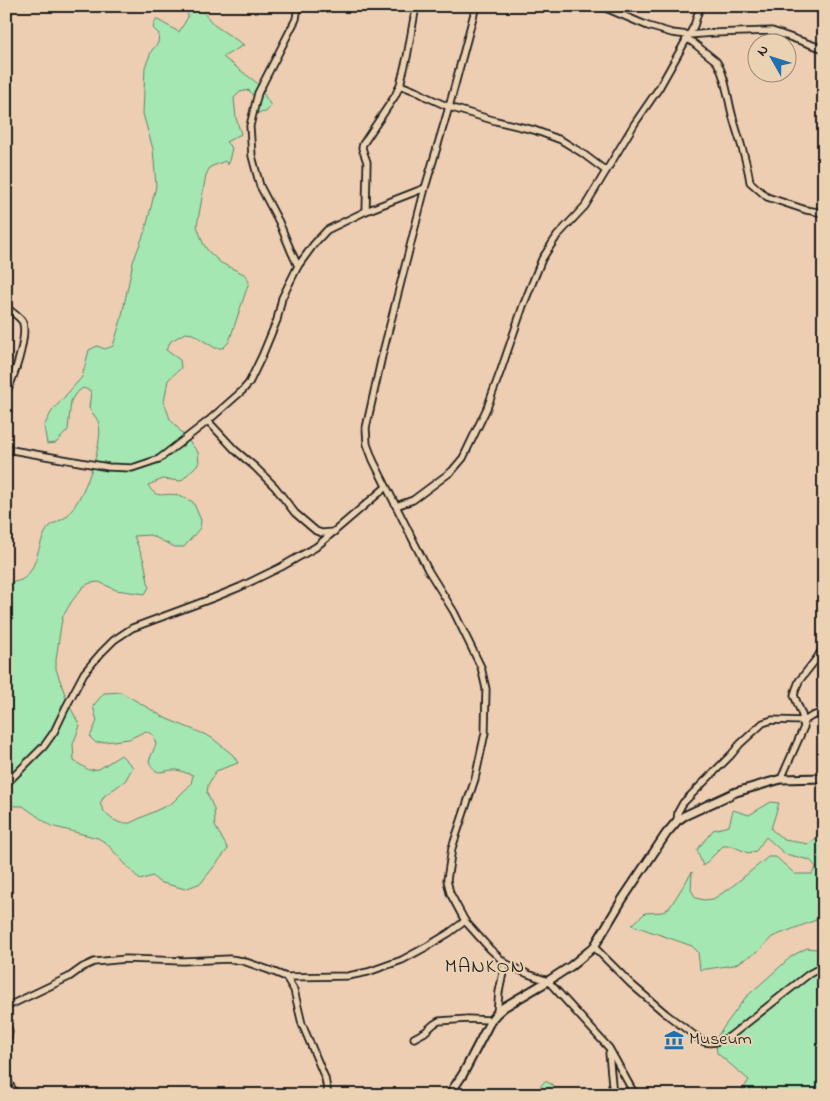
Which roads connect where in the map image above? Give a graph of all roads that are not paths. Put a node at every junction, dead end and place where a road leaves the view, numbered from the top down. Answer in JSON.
{"nodes":[{"id":1,"x":298,"y":6,"type":"edge"},
{"id":2,"x":416,"y":6,"type":"edge"},
{"id":3,"x":476,"y":6,"type":"edge"},
{"id":4,"x":601,"y":6,"type":"edge"},
{"id":5,"x":700,"y":6,"type":"edge"},
{"id":6,"x":687,"y":37,"type":"junction"},
{"id":7,"x":824,"y":49,"type":"edge"},
{"id":8,"x":400,"y":85,"type":"junction"},
{"id":9,"x":449,"y":107,"type":"junction"},
{"id":10,"x":606,"y":171,"type":"junction"},
{"id":11,"x":425,"y":188,"type":"junction"},
{"id":12,"x":366,"y":211,"type":"junction"},
{"id":13,"x":824,"y":213,"type":"edge"},
{"id":14,"x":298,"y":266,"type":"junction"},
{"id":15,"x":6,"y":307,"type":"edge"},
{"id":16,"x":6,"y":392,"type":"edge"},
{"id":17,"x":208,"y":421,"type":"junction"},
{"id":18,"x":824,"y":427,"type":"edge"},
{"id":19,"x":6,"y":449,"type":"edge"},
{"id":20,"x":824,"y":454,"type":"edge"},
{"id":21,"x":386,"y":486,"type":"junction"},
{"id":22,"x":396,"y":506,"type":"junction"},
{"id":23,"x":334,"y":532,"type":"junction"},
{"id":24,"x":824,"y":646,"type":"edge"},
{"id":25,"x":824,"y":712,"type":"edge"},
{"id":26,"x":804,"y":721,"type":"junction"},
{"id":27,"x":824,"y":778,"type":"edge"},
{"id":28,"x":781,"y":780,"type":"junction"},
{"id":29,"x":6,"y":784,"type":"edge"},
{"id":30,"x":677,"y":821,"type":"junction"},
{"id":31,"x":465,"y":920,"type":"junction"},
{"id":32,"x":594,"y":947,"type":"junction"},
{"id":33,"x":506,"y":963,"type":"junction"},
{"id":34,"x":824,"y":966,"type":"edge"},
{"id":35,"x":286,"y":977,"type":"junction"},
{"id":36,"x":295,"y":977,"type":"junction"},
{"id":37,"x":548,"y":981,"type":"junction"},
{"id":38,"x":294,"y":990,"type":"junction"},
{"id":39,"x":6,"y":1007,"type":"edge"},
{"id":40,"x":497,"y":1013,"type":"junction"},
{"id":41,"x":491,"y":1020,"type":"junction"},
{"id":42,"x":6,"y":1024,"type":"edge"},
{"id":43,"x":414,"y":1038,"type":"dead end"},
{"id":44,"x":608,"y":1048,"type":"junction"},
{"id":45,"x":6,"y":1051,"type":"edge"},
{"id":46,"x":6,"y":1064,"type":"edge"},
{"id":47,"x":463,"y":1074,"type":"junction"},
{"id":48,"x":18,"y":1095,"type":"edge"},
{"id":49,"x":328,"y":1095,"type":"edge"},
{"id":50,"x":448,"y":1095,"type":"edge"},
{"id":51,"x":453,"y":1095,"type":"edge"},
{"id":52,"x":613,"y":1095,"type":"edge"},
{"id":53,"x":635,"y":1095,"type":"edge"}],
"edges":[{"from":1,"to":14,"type":"street"},
{"from":2,"to":8,"type":"street"},
{"from":3,"to":9,"type":"street"},
{"from":4,"to":6,"type":"street"},
{"from":5,"to":6,"type":"street"},
{"from":6,"to":7,"type":"street"},
{"from":6,"to":10,"type":"street"},
{"from":6,"to":13,"type":"street"},
{"from":8,"to":9,"type":"street"},
{"from":8,"to":12,"type":"street"},
{"from":9,"to":10,"type":"street"},
{"from":9,"to":11,"type":"street"},
{"from":10,"to":22,"type":"street"},
{"from":11,"to":12,"type":"street"},
{"from":11,"to":21,"type":"street"},
{"from":12,"to":14,"type":"street"},
{"from":14,"to":17,"type":"street"},
{"from":15,"to":16,"type":"street"},
{"from":17,"to":19,"type":"street"},
{"from":17,"to":23,"type":"street"},
{"from":18,"to":20,"type":"street"},
{"from":21,"to":22,"type":"street"},
{"from":21,"to":23,"type":"street"},
{"from":22,"to":31,"type":"street"},
{"from":23,"to":29,"type":"street"},
{"from":24,"to":26,"type":"street"},
{"from":25,"to":26,"type":"street"},
{"from":26,"to":28,"type":"street"},
{"from":26,"to":30,"type":"street"},
{"from":27,"to":28,"type":"street"},
{"from":28,"to":30,"type":"street"},
{"from":30,"to":32,"type":"street"},
{"from":31,"to":33,"type":"street"},
{"from":31,"to":36,"type":"street"},
{"from":32,"to":34,"type":"street"},
{"from":32,"to":37,"type":"street"},
{"from":33,"to":37,"type":"street"},
{"from":33,"to":40,"type":"street"},
{"from":35,"to":36,"type":"street"},
{"from":35,"to":38,"type":"street"},
{"from":35,"to":39,"type":"street"},
{"from":36,"to":38,"type":"street"},
{"from":37,"to":40,"type":"street"},
{"from":37,"to":44,"type":"street"},
{"from":38,"to":49,"type":"street"},
{"from":40,"to":41,"type":"street"},
{"from":41,"to":43,"type":"street"},
{"from":41,"to":47,"type":"street"},
{"from":42,"to":45,"type":"street"},
{"from":44,"to":52,"type":"street"},
{"from":44,"to":53,"type":"street"},
{"from":46,"to":48,"type":"street"},
{"from":47,"to":50,"type":"street"},
{"from":47,"to":51,"type":"street"}]}
